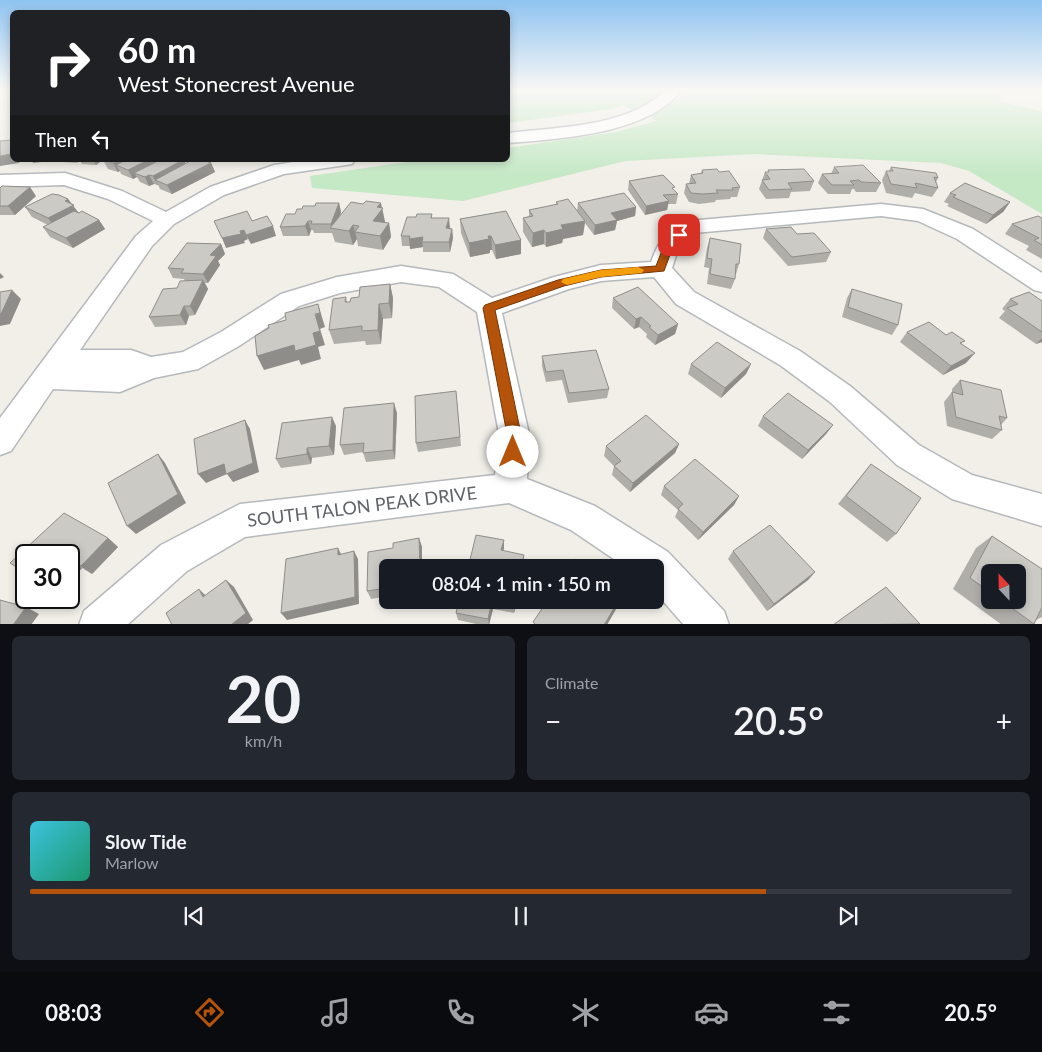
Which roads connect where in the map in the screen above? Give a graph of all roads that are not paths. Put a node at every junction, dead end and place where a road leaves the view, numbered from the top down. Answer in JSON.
{"nodes":[{"id":1,"x":630,"y":118,"type":"edge"},
{"id":2,"x":510,"y":138,"type":"edge"},
{"id":3,"x":332,"y":162,"type":"edge"},
{"id":4,"x":0,"y":181,"type":"edge"},
{"id":5,"x":167,"y":220,"type":"junction"},
{"id":6,"x":660,"y":269,"type":"junction"},
{"id":7,"x":1042,"y":284,"type":"edge"},
{"id":8,"x":489,"y":308,"type":"junction"},
{"id":9,"x":52,"y":369,"type":"junction"},
{"id":10,"x":0,"y":442,"type":"edge"},
{"id":11,"x":510,"y":488,"type":"junction"},
{"id":12,"x":1042,"y":510,"type":"edge"},
{"id":13,"x":98,"y":624,"type":"edge"},
{"id":14,"x":710,"y":624,"type":"edge"}],
"edges":[{"from":1,"to":2,"type":"street"},
{"from":3,"to":5,"type":"street"},
{"from":4,"to":5,"type":"street"},
{"from":5,"to":9,"type":"street"},
{"from":6,"to":7,"type":"street"},
{"from":6,"to":8,"type":"street"},
{"from":6,"to":12,"type":"street"},
{"from":8,"to":9,"type":"street"},
{"from":8,"to":11,"type":"street"},
{"from":9,"to":10,"type":"street"},
{"from":11,"to":13,"type":"street","name":"SOUTH TALON PEAK DRIVE"},
{"from":11,"to":14,"type":"street"}]}
